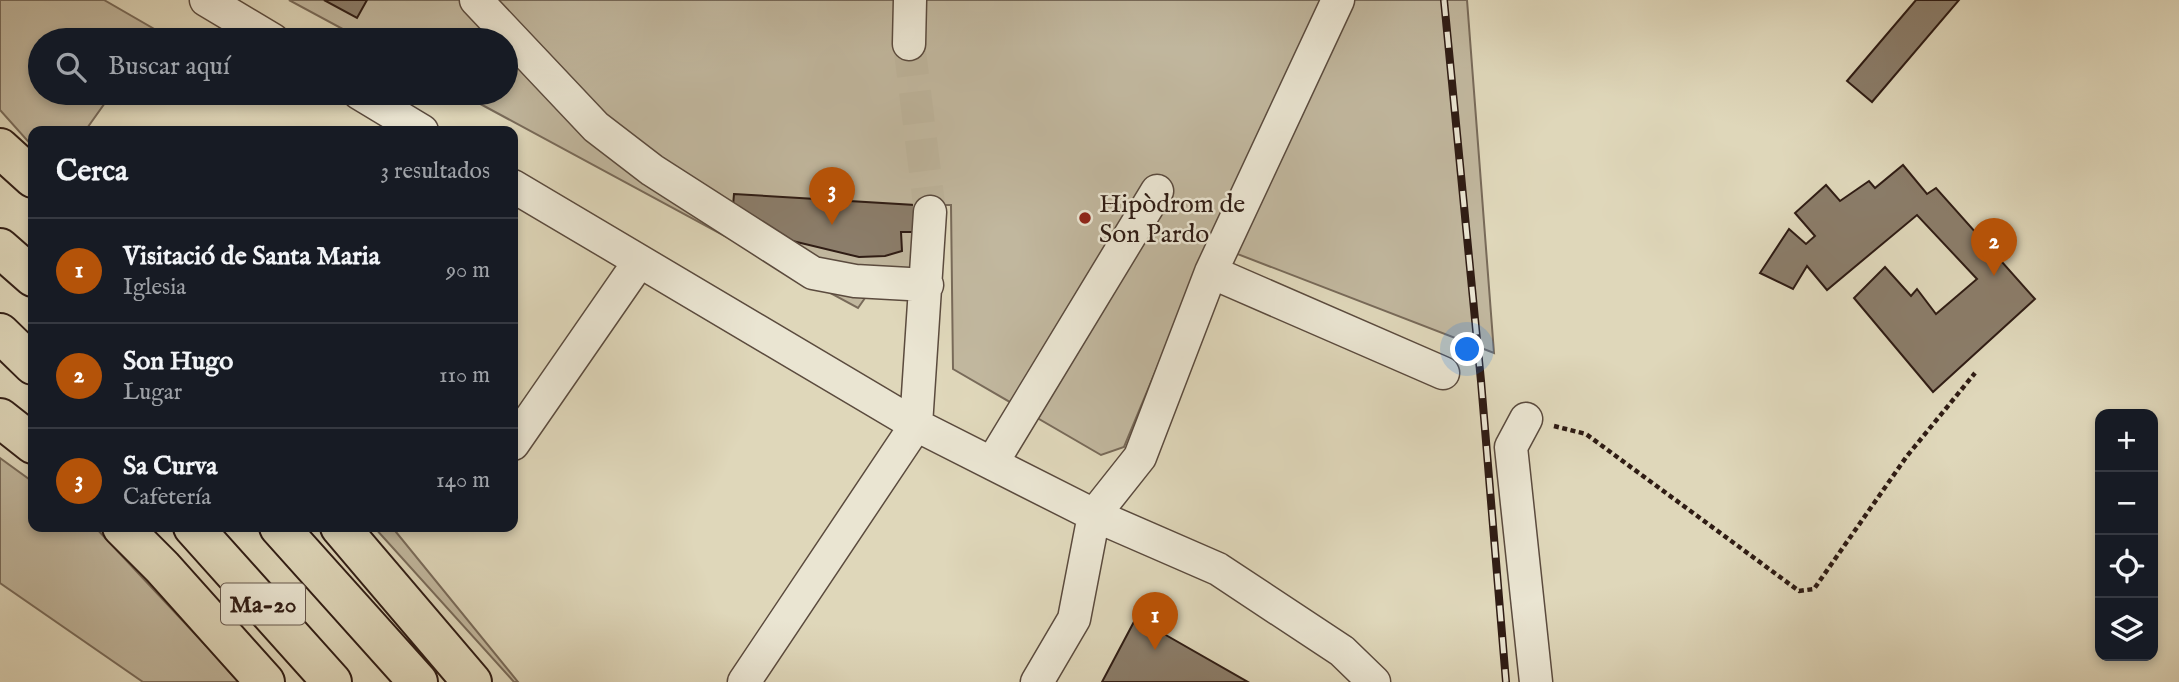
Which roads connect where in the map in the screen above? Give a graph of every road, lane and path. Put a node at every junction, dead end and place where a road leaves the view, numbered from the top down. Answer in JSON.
{"nodes":[{"id":1,"x":206,"y":0,"type":"edge"},
{"id":2,"x":476,"y":0,"type":"edge"},
{"id":3,"x":909,"y":0,"type":"edge"},
{"id":4,"x":1338,"y":0,"type":"edge"},
{"id":5,"x":252,"y":28,"type":"edge"},
{"id":6,"x":502,"y":28,"type":"edge"},
{"id":7,"x":518,"y":44,"type":"edge"},
{"id":8,"x":909,"y":44,"type":"tunnel mouth"},
{"id":9,"x":379,"y":105,"type":"edge"},
{"id":10,"x":414,"y":126,"type":"edge"},
{"id":11,"x":0,"y":148,"type":"edge"},
{"id":12,"x":28,"y":173,"type":"edge"},
{"id":13,"x":518,"y":189,"type":"edge"},
{"id":14,"x":1157,"y":191,"type":"dead end"},
{"id":15,"x":930,"y":212,"type":"tunnel mouth"},
{"id":16,"x":0,"y":248,"type":"edge"},
{"id":17,"x":639,"y":262,"type":"junction"},
{"id":18,"x":1211,"y":272,"type":"junction"},
{"id":19,"x":28,"y":273,"type":"edge"},
{"id":20,"x":927,"y":285,"type":"junction"},
{"id":21,"x":0,"y":332,"type":"edge"},
{"id":22,"x":28,"y":360,"type":"edge"},
{"id":23,"x":1443,"y":373,"type":"dead end"},
{"id":24,"x":1975,"y":373,"type":"dead end"},
{"id":25,"x":0,"y":418,"type":"edge"},
{"id":26,"x":1526,"y":419,"type":"joint"},
{"id":27,"x":916,"y":425,"type":"junction"},
{"id":28,"x":518,"y":437,"type":"edge"},
{"id":29,"x":28,"y":440,"type":"edge"},
{"id":30,"x":992,"y":463,"type":"junction"},
{"id":31,"x":1094,"y":515,"type":"junction"},
{"id":32,"x":127,"y":532,"type":"edge"},
{"id":33,"x":197,"y":532,"type":"edge"},
{"id":34,"x":283,"y":532,"type":"edge"},
{"id":35,"x":344,"y":532,"type":"edge"},
{"id":36,"x":265,"y":682,"type":"edge"},
{"id":37,"x":332,"y":682,"type":"edge"},
{"id":38,"x":418,"y":682,"type":"edge"},
{"id":39,"x":472,"y":682,"type":"edge"},
{"id":40,"x":744,"y":682,"type":"edge"},
{"id":41,"x":1037,"y":682,"type":"edge"},
{"id":42,"x":1374,"y":682,"type":"edge"},
{"id":43,"x":1535,"y":682,"type":"edge"}],
"edges":[{"from":1,"to":5,"type":"street"},
{"from":2,"to":6,"type":"street"},
{"from":3,"to":8,"type":"street"},
{"from":4,"to":18,"type":"street"},
{"from":7,"to":20,"type":"street"},
{"from":9,"to":10,"type":"street"},
{"from":11,"to":12,"type":"highway"},
{"from":13,"to":17,"type":"street"},
{"from":14,"to":30,"type":"street"},
{"from":15,"to":20,"type":"street"},
{"from":16,"to":19,"type":"highway"},
{"from":17,"to":27,"type":"street"},
{"from":17,"to":28,"type":"street"},
{"from":18,"to":23,"type":"street"},
{"from":18,"to":31,"type":"street"},
{"from":20,"to":27,"type":"street"},
{"from":21,"to":22,"type":"highway"},
{"from":24,"to":26,"type":"path"},
{"from":25,"to":29,"type":"highway"},
{"from":26,"to":43,"type":"street"},
{"from":27,"to":30,"type":"street"},
{"from":27,"to":40,"type":"street"},
{"from":30,"to":31,"type":"street"},
{"from":31,"to":41,"type":"street"},
{"from":31,"to":42,"type":"street"},
{"from":32,"to":36,"type":"highway"},
{"from":33,"to":37,"type":"highway","number":"Ma-20"},
{"from":34,"to":38,"type":"highway","number":"Ma-20"},
{"from":35,"to":39,"type":"highway"}]}
